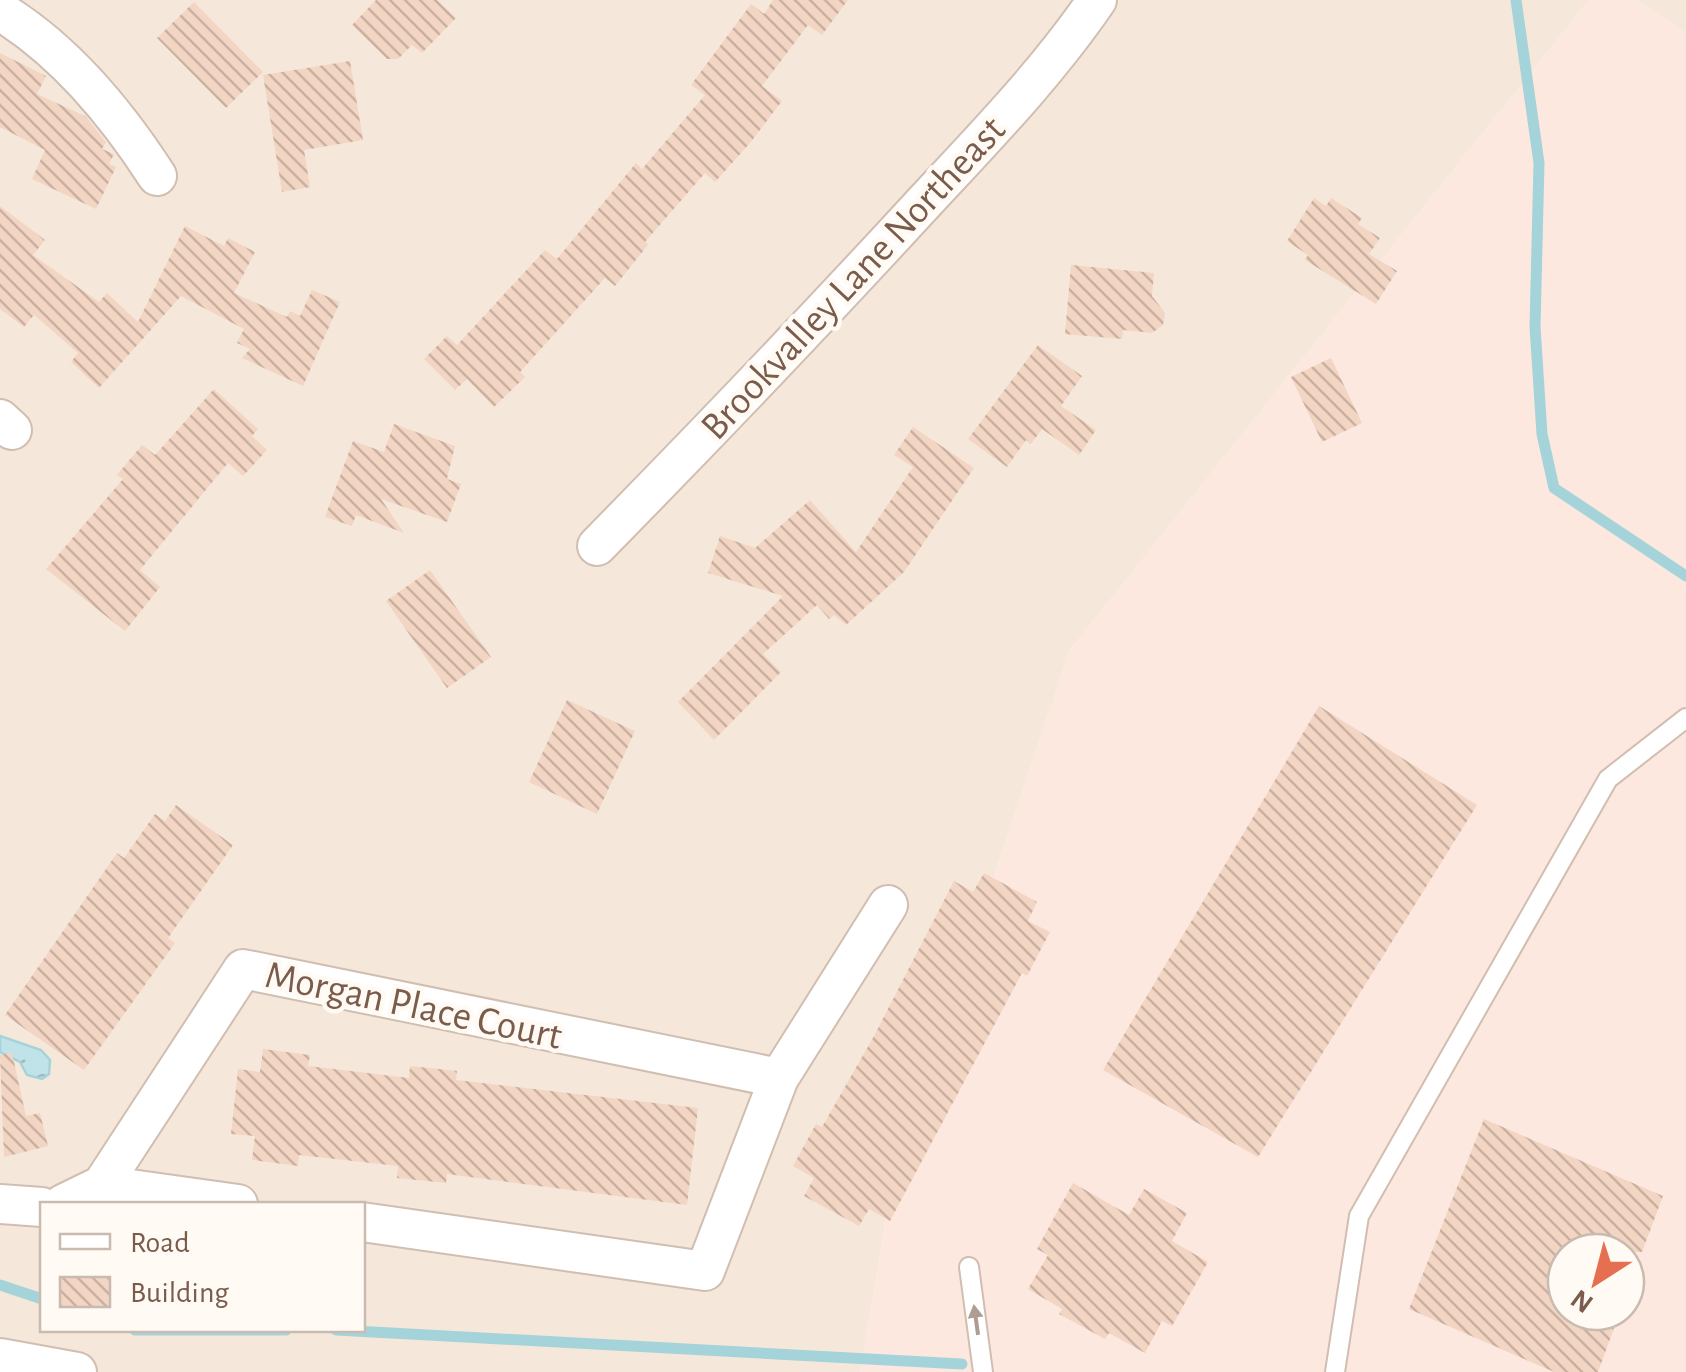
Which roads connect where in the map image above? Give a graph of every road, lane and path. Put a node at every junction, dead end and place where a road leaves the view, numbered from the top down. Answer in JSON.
{"nodes":[{"id":1,"x":1097,"y":0,"type":"edge"},
{"id":2,"x":0,"y":11,"type":"edge"},
{"id":3,"x":157,"y":176,"type":"dead end"},
{"id":4,"x":597,"y":546,"type":"dead end"},
{"id":5,"x":1686,"y":718,"type":"edge"},
{"id":6,"x":888,"y":905,"type":"dead end"},
{"id":7,"x":779,"y":1078,"type":"junction"},
{"id":8,"x":102,"y":1185,"type":"junction"},
{"id":9,"x":66,"y":1202,"type":"edge"},
{"id":10,"x":224,"y":1202,"type":"edge"},
{"id":11,"x":0,"y":1204,"type":"edge"},
{"id":12,"x":40,"y":1207,"type":"edge"},
{"id":13,"x":365,"y":1222,"type":"edge"},
{"id":14,"x":969,"y":1267,"type":"dead end"},
{"id":15,"x":0,"y":1358,"type":"edge"},
{"id":16,"x":77,"y":1372,"type":"edge"},
{"id":17,"x":983,"y":1372,"type":"edge"},
{"id":18,"x":1335,"y":1372,"type":"edge"}],
"edges":[{"from":1,"to":4,"type":"street","name":"Brookvalley Lane Northeast"},
{"from":2,"to":3,"type":"street"},
{"from":5,"to":18,"type":"lane"},
{"from":6,"to":7,"type":"street"},
{"from":7,"to":8,"type":"street","name":"Morgan Place Court"},
{"from":7,"to":13,"type":"street"},
{"from":8,"to":9,"type":"street"},
{"from":8,"to":10,"type":"street"},
{"from":11,"to":12,"type":"street"},
{"from":17,"to":14,"type":"lane","one_way":true},
{"from":15,"to":16,"type":"street"}]}
